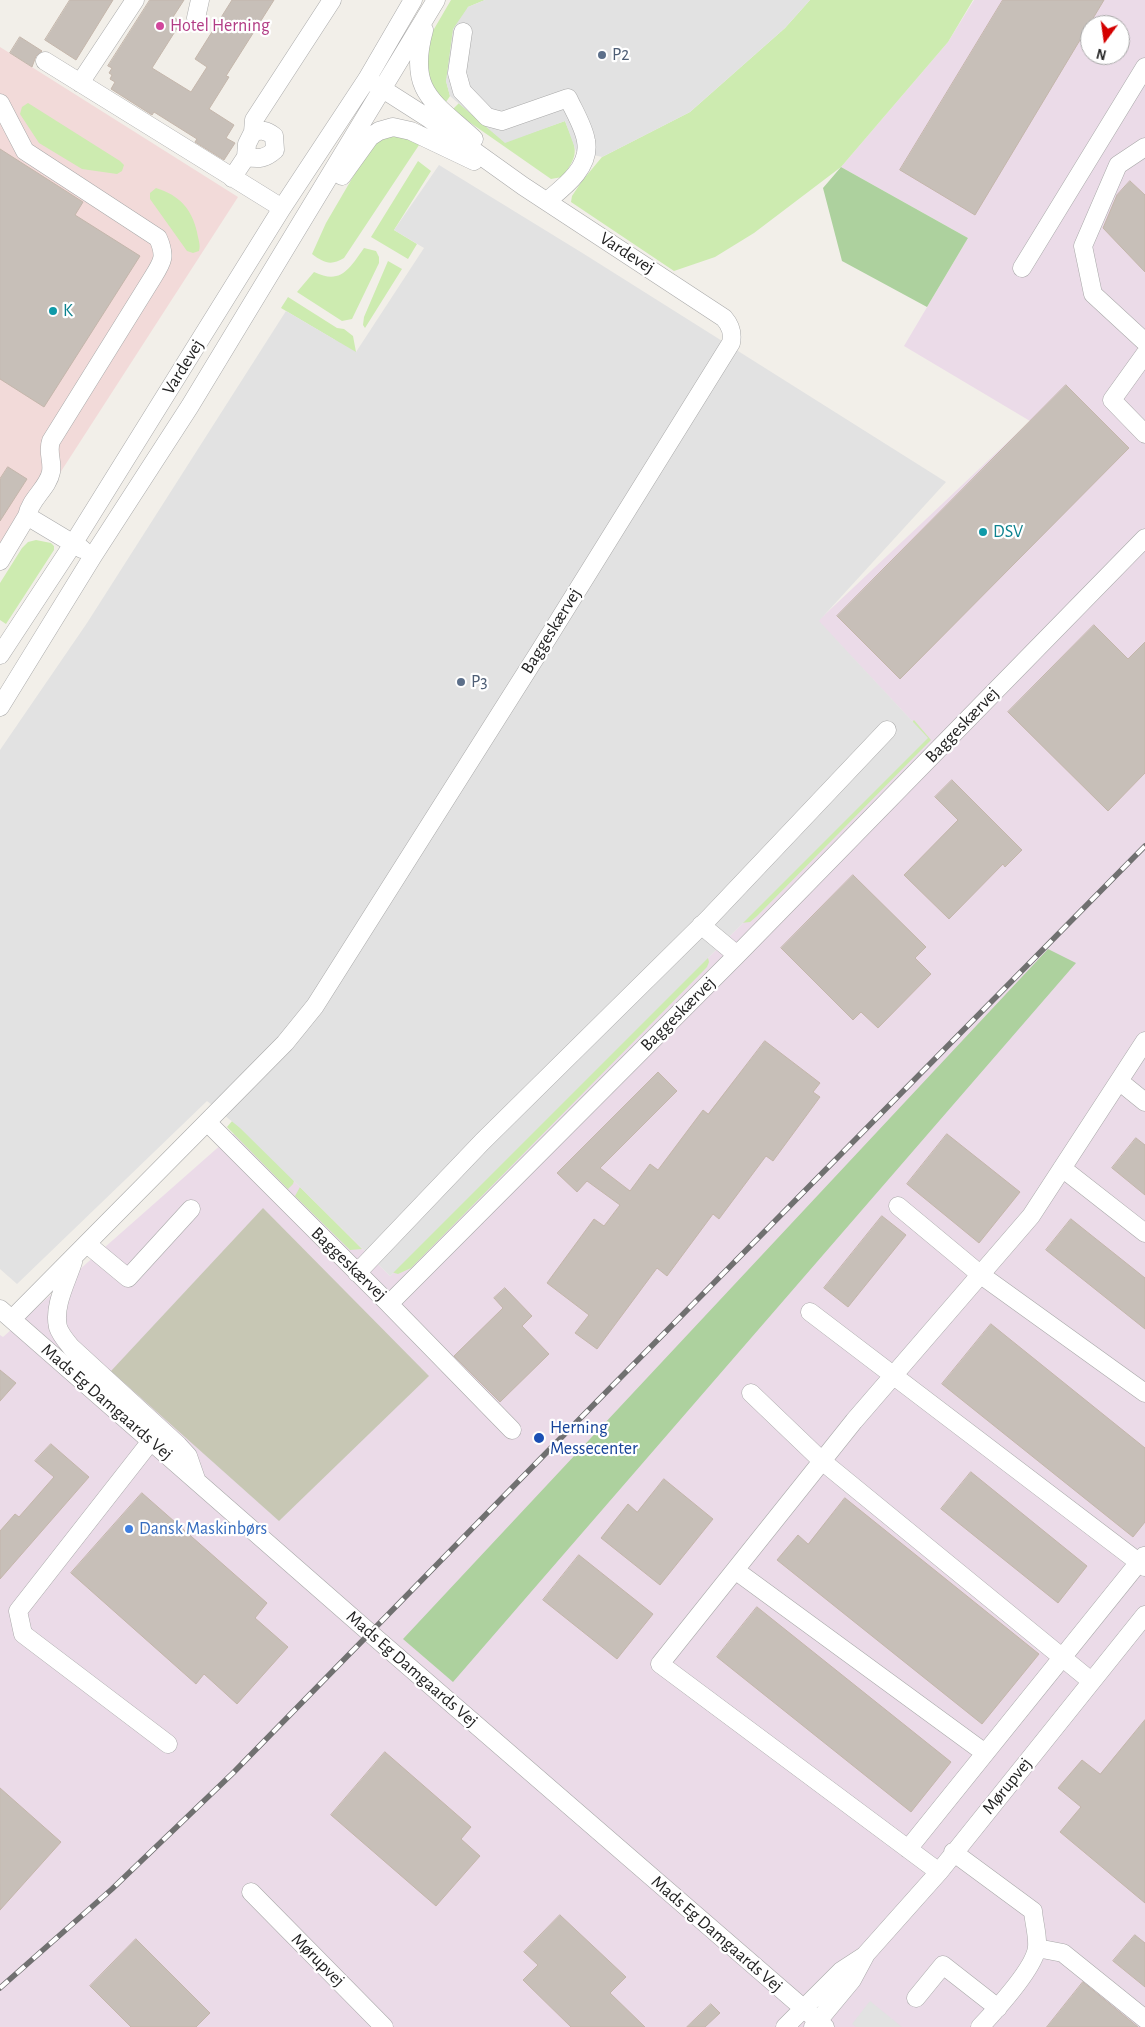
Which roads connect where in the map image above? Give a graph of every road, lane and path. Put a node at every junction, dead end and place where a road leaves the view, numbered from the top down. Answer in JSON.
{"nodes":[{"id":1,"x":135,"y":0,"type":"edge"},
{"id":2,"x":200,"y":0,"type":"edge"},
{"id":3,"x":332,"y":0,"type":"edge"},
{"id":4,"x":413,"y":0,"type":"edge"},
{"id":5,"x":432,"y":7,"type":"edge"},
{"id":6,"x":196,"y":18,"type":"dead end"},
{"id":7,"x":463,"y":32,"type":"dead end"},
{"id":8,"x":45,"y":61,"type":"dead end"},
{"id":9,"x":1145,"y":67,"type":"edge"},
{"id":10,"x":367,"y":79,"type":"junction"},
{"id":11,"x":80,"y":82,"type":"junction"},
{"id":12,"x":383,"y":89,"type":"junction"},
{"id":13,"x":356,"y":96,"type":"junction"},
{"id":14,"x":0,"y":103,"type":"edge"},
{"id":15,"x":373,"y":106,"type":"junction"},
{"id":16,"x":411,"y":131,"type":"junction"},
{"id":17,"x":253,"y":132,"type":"junction"},
{"id":18,"x":1145,"y":147,"type":"edge"},
{"id":19,"x":246,"y":157,"type":"junction"},
{"id":20,"x":232,"y":178,"type":"junction"},
{"id":21,"x":523,"y":186,"type":"junction"},
{"id":22,"x":547,"y":201,"type":"junction"},
{"id":23,"x":282,"y":208,"type":"junction"},
{"id":24,"x":298,"y":230,"type":"junction"},
{"id":25,"x":1022,"y":268,"type":"dead end"},
{"id":26,"x":729,"y":323,"type":"joint"},
{"id":27,"x":1145,"y":342,"type":"edge"},
{"id":28,"x":1145,"y":354,"type":"edge"},
{"id":29,"x":1145,"y":434,"type":"edge"},
{"id":30,"x":27,"y":516,"type":"junction"},
{"id":31,"x":1145,"y":538,"type":"edge"},
{"id":32,"x":73,"y":544,"type":"junction"},
{"id":33,"x":93,"y":556,"type":"junction"},
{"id":34,"x":0,"y":561,"type":"edge"},
{"id":35,"x":0,"y":655,"type":"edge"},
{"id":36,"x":0,"y":707,"type":"edge"},
{"id":37,"x":887,"y":730,"type":"dead end"},
{"id":38,"x":701,"y":925,"type":"junction"},
{"id":39,"x":737,"y":955,"type":"junction"},
{"id":40,"x":1145,"y":1041,"type":"edge"},
{"id":41,"x":1119,"y":1081,"type":"junction"},
{"id":42,"x":1145,"y":1102,"type":"edge"},
{"id":43,"x":208,"y":1122,"type":"junction"},
{"id":44,"x":1062,"y":1168,"type":"junction"},
{"id":45,"x":898,"y":1206,"type":"dead end"},
{"id":46,"x":190,"y":1209,"type":"dead end"},
{"id":47,"x":1145,"y":1233,"type":"edge"},
{"id":48,"x":81,"y":1250,"type":"junction"},
{"id":49,"x":357,"y":1273,"type":"junction"},
{"id":50,"x":981,"y":1275,"type":"junction"},
{"id":51,"x":389,"y":1304,"type":"junction"},
{"id":52,"x":810,"y":1312,"type":"dead end"},
{"id":53,"x":6,"y":1314,"type":"edge"},
{"id":54,"x":894,"y":1376,"type":"junction"},
{"id":55,"x":751,"y":1393,"type":"dead end"},
{"id":56,"x":1145,"y":1393,"type":"edge"},
{"id":57,"x":512,"y":1430,"type":"dead end"},
{"id":58,"x":151,"y":1441,"type":"junction"},
{"id":59,"x":822,"y":1461,"type":"junction"},
{"id":60,"x":197,"y":1482,"type":"junction"},
{"id":61,"x":1143,"y":1562,"type":"edge"},
{"id":62,"x":735,"y":1570,"type":"junction"},
{"id":63,"x":1145,"y":1615,"type":"edge"},
{"id":64,"x":1062,"y":1657,"type":"junction"},
{"id":65,"x":1091,"y":1681,"type":"junction"},
{"id":66,"x":168,"y":1744,"type":"dead end"},
{"id":67,"x":985,"y":1753,"type":"junction"},
{"id":68,"x":908,"y":1849,"type":"junction"},
{"id":69,"x":954,"y":1852,"type":"junction"},
{"id":70,"x":939,"y":1872,"type":"junction"},
{"id":71,"x":251,"y":1892,"type":"dead end"},
{"id":72,"x":1037,"y":1948,"type":"junction"},
{"id":73,"x":866,"y":1954,"type":"junction"},
{"id":74,"x":916,"y":1998,"type":"dead end"},
{"id":75,"x":802,"y":2008,"type":"junction"},
{"id":76,"x":998,"y":2008,"type":"junction"},
{"id":77,"x":1145,"y":2019,"type":"edge"},
{"id":78,"x":819,"y":2025,"type":"edge"},
{"id":79,"x":384,"y":2027,"type":"edge"},
{"id":80,"x":785,"y":2027,"type":"edge"},
{"id":81,"x":980,"y":2027,"type":"edge"}],
"edges":[{"from":1,"to":11,"type":"street"},
{"from":2,"to":6,"type":"street"},
{"from":3,"to":17,"type":"street"},
{"from":4,"to":10,"type":"street","name":"Vardevej"},
{"from":5,"to":12,"type":"street","name":"Vardevej"},
{"from":5,"to":21,"type":"street","name":"Vardevej"},
{"from":7,"to":22,"type":"street"},
{"from":8,"to":11,"type":"street"},
{"from":9,"to":25,"type":"street"},
{"from":10,"to":12,"type":"street","name":"Vardevej"},
{"from":10,"to":13,"type":"street","name":"Vardevej"},
{"from":11,"to":20,"type":"street"},
{"from":12,"to":15,"type":"street","name":"Vardevej"},
{"from":12,"to":21,"type":"street","name":"Vardevej"},
{"from":13,"to":15,"type":"street"},
{"from":13,"to":23,"type":"street","name":"Vardevej"},
{"from":14,"to":30,"type":"street"},
{"from":15,"to":16,"type":"street"},
{"from":15,"to":24,"type":"street","name":"Vardevej"},
{"from":16,"to":21,"type":"street","name":"Vardevej"},
{"from":16,"to":24,"type":"street","name":"Vardevej"},
{"from":17,"to":19,"type":"street"},
{"from":17,"to":19,"type":"street"},
{"from":18,"to":27,"type":"street"},
{"from":19,"to":20,"type":"street"},
{"from":20,"to":23,"type":"street"},
{"from":21,"to":22,"type":"street","name":"Vardevej"},
{"from":22,"to":26,"type":"street","name":"Vardevej"},
{"from":23,"to":32,"type":"street","name":"Vardevej"},
{"from":24,"to":33,"type":"street","name":"Vardevej"},
{"from":26,"to":43,"type":"street","name":"Baggeskærvej"},
{"from":28,"to":29,"type":"street"},
{"from":30,"to":32,"type":"street"},
{"from":30,"to":34,"type":"street"},
{"from":31,"to":39,"type":"street","name":"Baggeskærvej"},
{"from":32,"to":33,"type":"street"},
{"from":32,"to":35,"type":"street","name":"Vardevej"},
{"from":33,"to":36,"type":"street","name":"Vardevej"},
{"from":37,"to":38,"type":"street"},
{"from":38,"to":39,"type":"street"},
{"from":38,"to":49,"type":"street"},
{"from":39,"to":51,"type":"street","name":"Baggeskærvej"},
{"from":40,"to":41,"type":"street"},
{"from":41,"to":42,"type":"street"},
{"from":41,"to":44,"type":"street"},
{"from":43,"to":48,"type":"street","name":"Baggeskærvej"},
{"from":43,"to":49,"type":"street","name":"Baggeskærvej"},
{"from":44,"to":47,"type":"street"},
{"from":44,"to":50,"type":"street"},
{"from":45,"to":50,"type":"street"},
{"from":46,"to":48,"type":"street"},
{"from":48,"to":53,"type":"street","name":"Baggeskærvej"},
{"from":48,"to":60,"type":"street"},
{"from":49,"to":51,"type":"street","name":"Baggeskærvej"},
{"from":50,"to":54,"type":"street"},
{"from":50,"to":56,"type":"street"},
{"from":51,"to":57,"type":"street"},
{"from":52,"to":54,"type":"street"},
{"from":53,"to":58,"type":"street","name":"Mads Eg Damgaards Vej"},
{"from":54,"to":59,"type":"street"},
{"from":54,"to":61,"type":"street"},
{"from":55,"to":59,"type":"street"},
{"from":58,"to":60,"type":"street","name":"Mads Eg Damgaards Vej"},
{"from":58,"to":66,"type":"street"},
{"from":59,"to":62,"type":"street"},
{"from":59,"to":64,"type":"street"},
{"from":60,"to":75,"type":"street","name":"Mads Eg Damgaards Vej"},
{"from":61,"to":64,"type":"street"},
{"from":62,"to":67,"type":"street"},
{"from":62,"to":68,"type":"street"},
{"from":63,"to":65,"type":"street","name":"Mørupvej"},
{"from":64,"to":65,"type":"street"},
{"from":64,"to":67,"type":"street"},
{"from":65,"to":69,"type":"street","name":"Mørupvej"},
{"from":67,"to":68,"type":"street"},
{"from":68,"to":70,"type":"street"},
{"from":69,"to":70,"type":"street","name":"Mørupvej"},
{"from":69,"to":72,"type":"street"},
{"from":70,"to":73,"type":"street","name":"Mørupvej"},
{"from":71,"to":79,"type":"street","name":"Mørupvej"},
{"from":72,"to":76,"type":"street"},
{"from":72,"to":77,"type":"street"},
{"from":73,"to":75,"type":"street","name":"Mørupvej"},
{"from":73,"to":78,"type":"street","name":"Mørupvej"},
{"from":74,"to":76,"type":"street"},
{"from":75,"to":78,"type":"street","name":"Mads Eg Damgaards Vej"},
{"from":75,"to":80,"type":"street","name":"Mørupvej"},
{"from":76,"to":81,"type":"street"}]}
